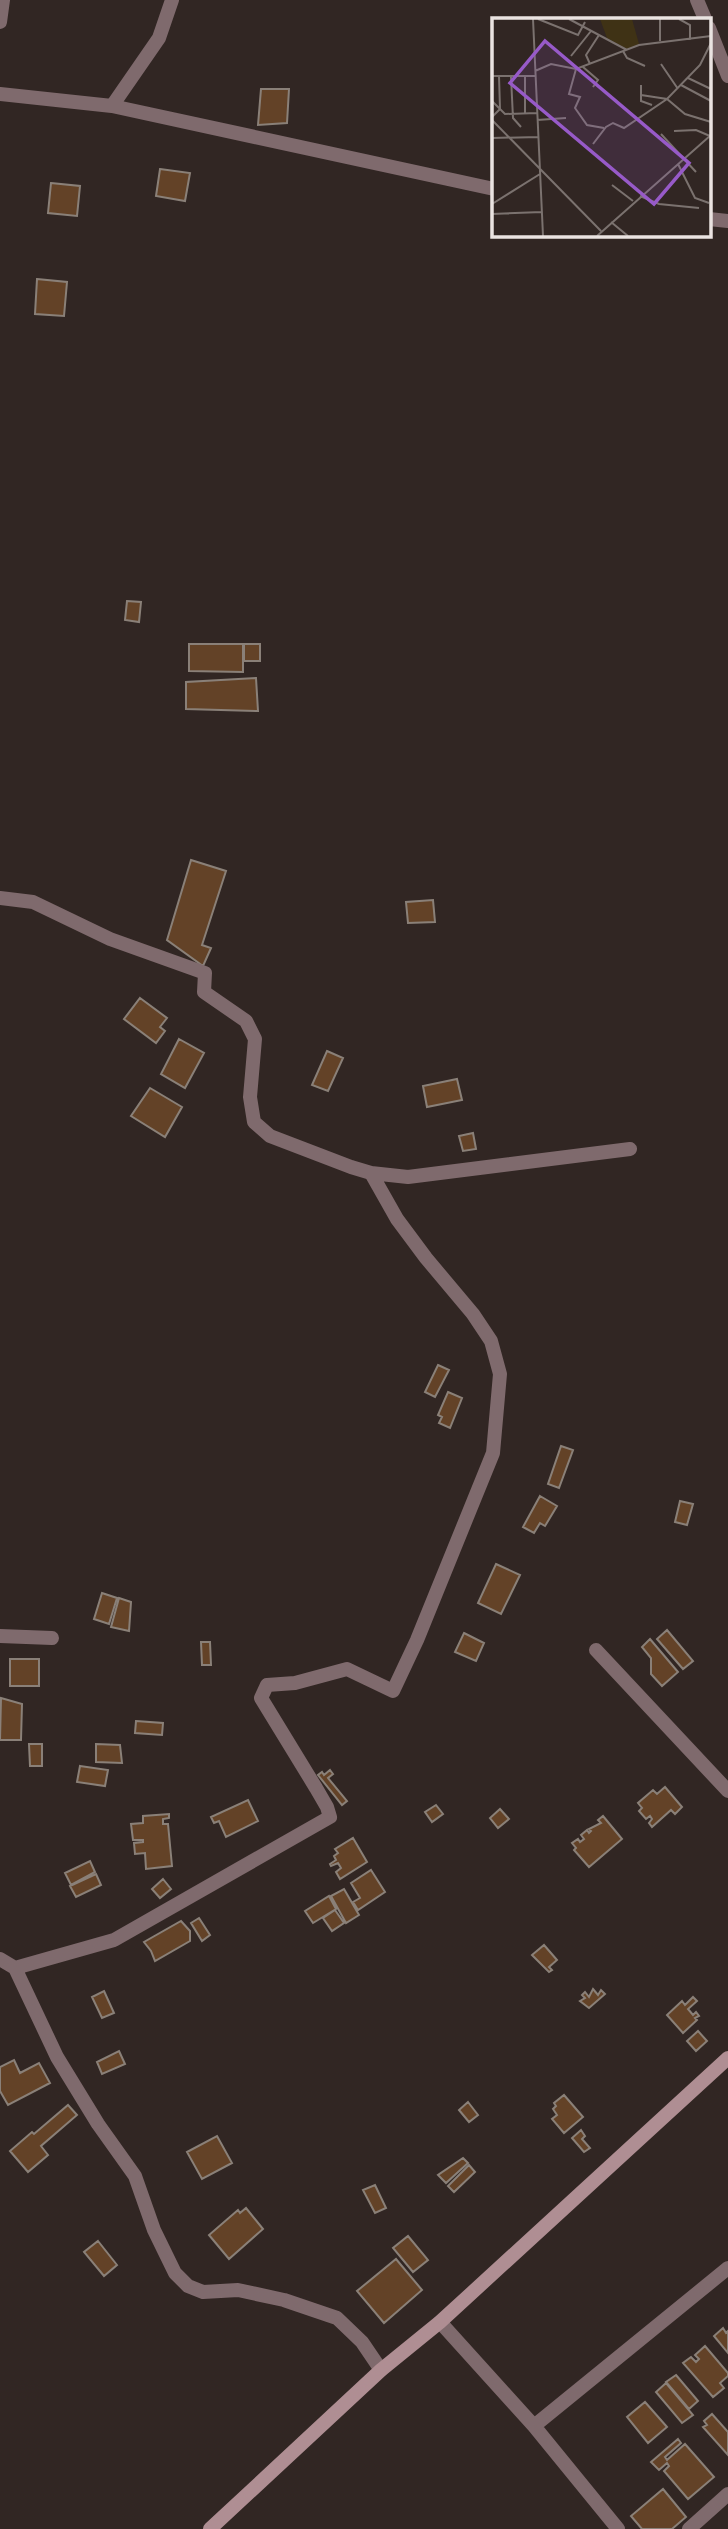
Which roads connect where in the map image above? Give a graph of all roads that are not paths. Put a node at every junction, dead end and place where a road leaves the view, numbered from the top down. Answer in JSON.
{"nodes":[{"id":1,"x":3,"y":0,"type":"edge"},
{"id":2,"x":172,"y":0,"type":"edge"},
{"id":3,"x":698,"y":0,"type":"edge"},
{"id":4,"x":705,"y":18,"type":"edge"},
{"id":5,"x":0,"y":23,"type":"edge"},
{"id":6,"x":710,"y":31,"type":"edge"},
{"id":7,"x":728,"y":76,"type":"edge"},
{"id":8,"x":0,"y":94,"type":"edge"},
{"id":9,"x":112,"y":106,"type":"junction"},
{"id":10,"x":492,"y":189,"type":"edge"},
{"id":11,"x":710,"y":219,"type":"edge"},
{"id":12,"x":728,"y":221,"type":"edge"},
{"id":13,"x":0,"y":898,"type":"edge"},
{"id":14,"x":630,"y":1149,"type":"dead end"},
{"id":15,"x":371,"y":1173,"type":"junction"},
{"id":16,"x":0,"y":1636,"type":"edge"},
{"id":17,"x":51,"y":1638,"type":"dead end"},
{"id":18,"x":596,"y":1650,"type":"dead end"},
{"id":19,"x":728,"y":1791,"type":"edge"},
{"id":20,"x":0,"y":1959,"type":"edge"},
{"id":21,"x":15,"y":1968,"type":"junction"},
{"id":22,"x":728,"y":2058,"type":"edge"},
{"id":23,"x":728,"y":2268,"type":"edge"},
{"id":24,"x":440,"y":2322,"type":"junction"},
{"id":25,"x":381,"y":2370,"type":"junction"},
{"id":26,"x":534,"y":2426,"type":"junction"},
{"id":27,"x":728,"y":2494,"type":"edge"},
{"id":28,"x":210,"y":2529,"type":"edge"},
{"id":29,"x":618,"y":2529,"type":"edge"},
{"id":30,"x":689,"y":2529,"type":"edge"}],
"edges":[{"from":1,"to":5,"type":"street"},
{"from":2,"to":9,"type":"street"},
{"from":3,"to":4,"type":"street"},
{"from":6,"to":7,"type":"street"},
{"from":8,"to":9,"type":"street"},
{"from":9,"to":10,"type":"street"},
{"from":11,"to":12,"type":"street"},
{"from":13,"to":15,"type":"street"},
{"from":14,"to":15,"type":"street"},
{"from":15,"to":21,"type":"street"},
{"from":16,"to":17,"type":"street"},
{"from":18,"to":19,"type":"street"},
{"from":20,"to":21,"type":"street"},
{"from":21,"to":25,"type":"street"},
{"from":22,"to":24,"type":"street"},
{"from":23,"to":26,"type":"street"},
{"from":24,"to":25,"type":"street"},
{"from":24,"to":26,"type":"street"},
{"from":25,"to":28,"type":"street"},
{"from":26,"to":29,"type":"street"},
{"from":27,"to":30,"type":"street"}]}
